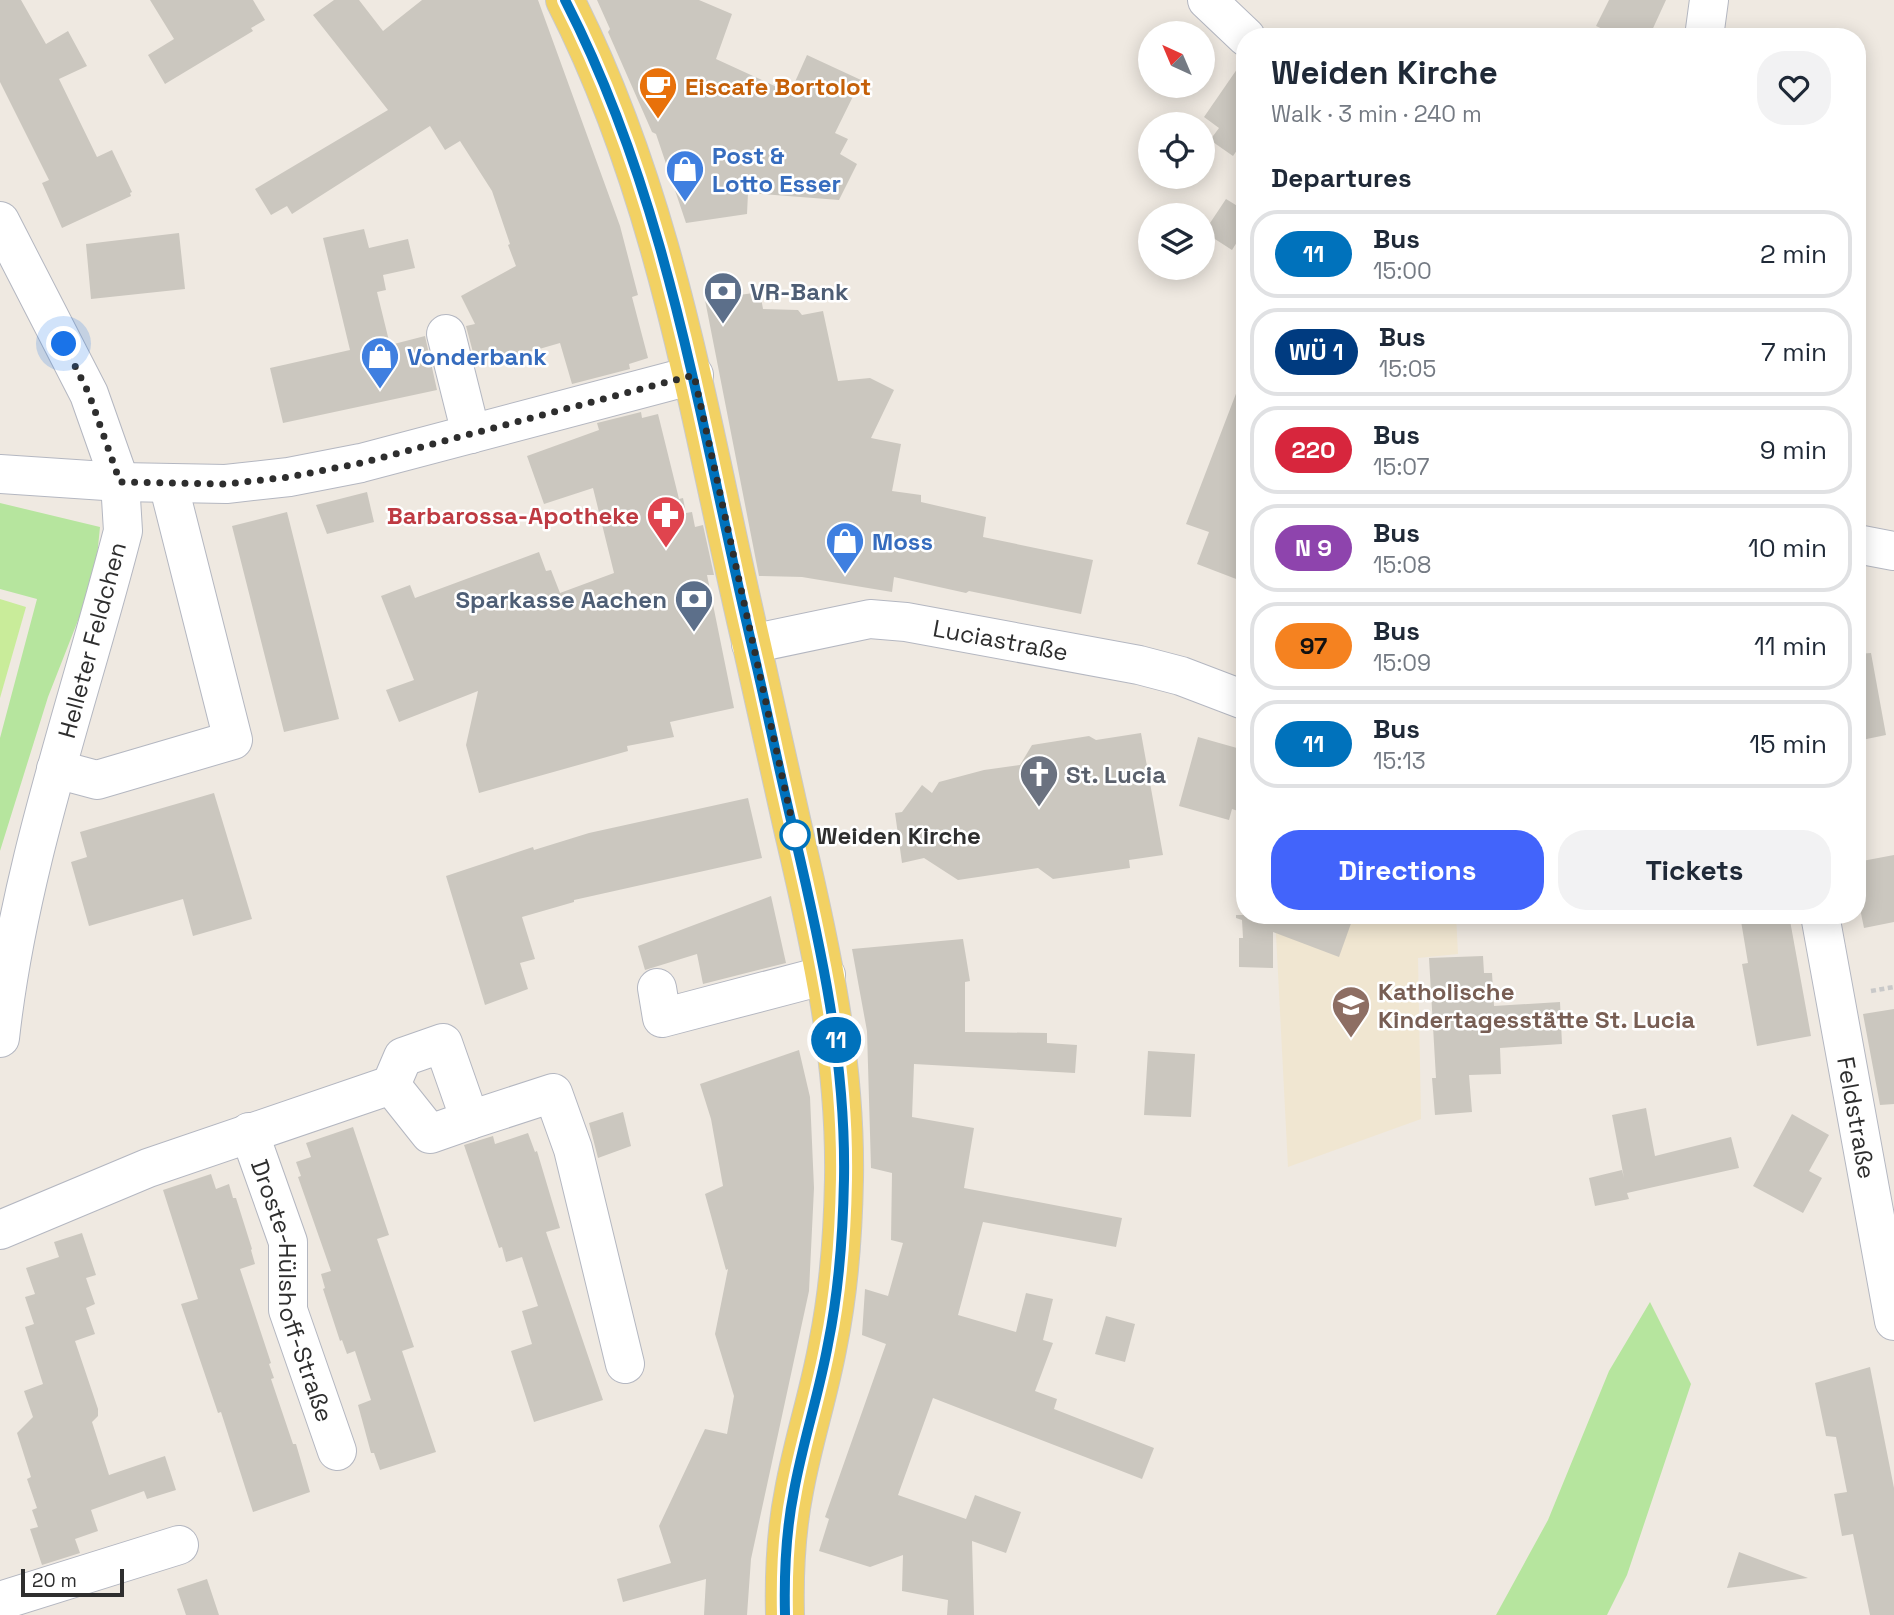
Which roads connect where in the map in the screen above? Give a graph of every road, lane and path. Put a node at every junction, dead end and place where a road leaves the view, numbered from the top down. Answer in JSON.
{"nodes":[{"id":1,"x":565,"y":0,"type":"edge"},
{"id":2,"x":1207,"y":0,"type":"edge"},
{"id":3,"x":1709,"y":0,"type":"edge"},
{"id":4,"x":1237,"y":28,"type":"edge"},
{"id":5,"x":1705,"y":28,"type":"edge"},
{"id":6,"x":0,"y":221,"type":"edge"},
{"id":7,"x":446,"y":334,"type":"dead end"},
{"id":8,"x":694,"y":375,"type":"junction"},
{"id":9,"x":471,"y":434,"type":"junction"},
{"id":10,"x":0,"y":474,"type":"edge"},
{"id":11,"x":120,"y":482,"type":"junction"},
{"id":12,"x":168,"y":483,"type":"junction"},
{"id":13,"x":1866,"y":546,"type":"edge"},
{"id":14,"x":1894,"y":551,"type":"edge"},
{"id":15,"x":751,"y":644,"type":"junction"},
{"id":16,"x":1236,"y":697,"type":"edge"},
{"id":17,"x":57,"y":769,"type":"junction"},
{"id":18,"x":1822,"y":924,"type":"edge"},
{"id":19,"x":826,"y":975,"type":"junction"},
{"id":20,"x":657,"y":988,"type":"dead end"},
{"id":21,"x":0,"y":1038,"type":"edge"},
{"id":22,"x":391,"y":1085,"type":"junction"},
{"id":23,"x":470,"y":1120,"type":"junction"},
{"id":24,"x":249,"y":1132,"type":"junction"},
{"id":25,"x":0,"y":1230,"type":"edge"},
{"id":26,"x":1894,"y":1321,"type":"edge"},
{"id":27,"x":625,"y":1364,"type":"dead end"},
{"id":28,"x":337,"y":1451,"type":"dead end"},
{"id":29,"x":179,"y":1545,"type":"dead end"},
{"id":30,"x":0,"y":1601,"type":"edge"},
{"id":31,"x":785,"y":1615,"type":"edge"}],
"edges":[{"from":1,"to":8,"type":"main road"},
{"from":2,"to":4,"type":"street"},
{"from":3,"to":5,"type":"street"},
{"from":6,"to":11,"type":"street","name":"Helleter Feldchen"},
{"from":7,"to":9,"type":"street"},
{"from":8,"to":9,"type":"street"},
{"from":8,"to":15,"type":"main road"},
{"from":9,"to":12,"type":"street"},
{"from":10,"to":11,"type":"street"},
{"from":11,"to":12,"type":"street"},
{"from":11,"to":17,"type":"street","name":"Helleter Feldchen"},
{"from":12,"to":17,"type":"street"},
{"from":13,"to":14,"type":"street"},
{"from":15,"to":16,"type":"street","name":"Luciastraße"},
{"from":15,"to":19,"type":"main road"},
{"from":17,"to":21,"type":"street","name":"Helleter Feldchen"},
{"from":18,"to":26,"type":"street","name":"Feldstraße"},
{"from":19,"to":20,"type":"street"},
{"from":19,"to":31,"type":"main road"},
{"from":22,"to":23,"type":"street"},
{"from":22,"to":23,"type":"street"},
{"from":22,"to":24,"type":"street","name":"Droste-Hülshoff-Straße"},
{"from":23,"to":27,"type":"street"},
{"from":24,"to":25,"type":"street","name":"Droste-Hülshoff-Straße"},
{"from":24,"to":28,"type":"street","name":"Droste-Hülshoff-Straße"},
{"from":29,"to":30,"type":"street"}]}
